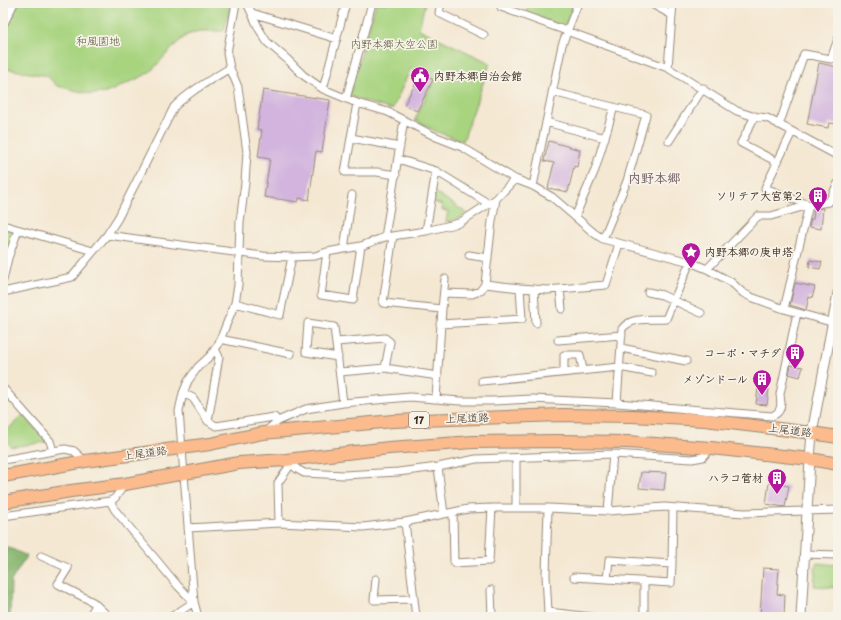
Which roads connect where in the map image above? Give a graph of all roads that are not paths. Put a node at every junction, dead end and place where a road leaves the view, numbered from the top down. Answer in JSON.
{"nodes":[{"id":1,"x":236,"y":3,"type":"edge"},
{"id":2,"x":247,"y":3,"type":"edge"},
{"id":3,"x":346,"y":3,"type":"edge"},
{"id":4,"x":372,"y":3,"type":"edge"},
{"id":5,"x":441,"y":3,"type":"edge"},
{"id":6,"x":578,"y":3,"type":"edge"},
{"id":7,"x":650,"y":3,"type":"edge"},
{"id":8,"x":673,"y":3,"type":"edge"},
{"id":9,"x":11,"y":6,"type":"edge"},
{"id":10,"x":501,"y":7,"type":"dead end"},
{"id":11,"x":252,"y":13,"type":"junction"},
{"id":12,"x":672,"y":15,"type":"junction"},
{"id":13,"x":3,"y":23,"type":"edge"},
{"id":14,"x":566,"y":30,"type":"junction"},
{"id":15,"x":484,"y":35,"type":"dead end"},
{"id":16,"x":337,"y":39,"type":"junction"},
{"id":17,"x":838,"y":39,"type":"edge"},
{"id":18,"x":230,"y":68,"type":"junction"},
{"id":19,"x":668,"y":68,"type":"junction"},
{"id":20,"x":324,"y":88,"type":"junction"},
{"id":21,"x":703,"y":88,"type":"junction"},
{"id":22,"x":552,"y":92,"type":"junction"},
{"id":23,"x":346,"y":98,"type":"junction"},
{"id":24,"x":357,"y":103,"type":"junction"},
{"id":25,"x":614,"y":107,"type":"junction"},
{"id":26,"x":754,"y":116,"type":"junction"},
{"id":27,"x":404,"y":120,"type":"junction"},
{"id":28,"x":546,"y":122,"type":"junction"},
{"id":29,"x":779,"y":125,"type":"junction"},
{"id":30,"x":792,"y":132,"type":"junction"},
{"id":31,"x":351,"y":138,"type":"junction"},
{"id":32,"x":604,"y":138,"type":"junction"},
{"id":33,"x":669,"y":141,"type":"dead end"},
{"id":34,"x":400,"y":147,"type":"junction"},
{"id":35,"x":838,"y":156,"type":"edge"},
{"id":36,"x":398,"y":159,"type":"junction"},
{"id":37,"x":777,"y":162,"type":"junction"},
{"id":38,"x":436,"y":171,"type":"junction"},
{"id":39,"x":396,"y":175,"type":"junction"},
{"id":40,"x":515,"y":179,"type":"junction"},
{"id":41,"x":838,"y":183,"type":"edge"},
{"id":42,"x":533,"y":186,"type":"junction"},
{"id":43,"x":352,"y":195,"type":"dead end"},
{"id":44,"x":496,"y":200,"type":"junction"},
{"id":45,"x":489,"y":204,"type":"junction"},
{"id":46,"x":809,"y":205,"type":"junction"},
{"id":47,"x":575,"y":217,"type":"junction"},
{"id":48,"x":3,"y":225,"type":"edge"},
{"id":49,"x":18,"y":230,"type":"junction"},
{"id":50,"x":426,"y":231,"type":"junction"},
{"id":51,"x":107,"y":235,"type":"junction"},
{"id":52,"x":389,"y":237,"type":"junction"},
{"id":53,"x":603,"y":239,"type":"junction"},
{"id":54,"x":619,"y":244,"type":"junction"},
{"id":55,"x":360,"y":246,"type":"junction"},
{"id":56,"x":344,"y":248,"type":"junction"},
{"id":57,"x":93,"y":251,"type":"junction"},
{"id":58,"x":327,"y":252,"type":"junction"},
{"id":59,"x":238,"y":253,"type":"junction"},
{"id":60,"x":469,"y":255,"type":"dead end"},
{"id":61,"x":292,"y":257,"type":"junction"},
{"id":62,"x":488,"y":258,"type":"junction"},
{"id":63,"x":690,"y":262,"type":"junction"},
{"id":64,"x":707,"y":269,"type":"junction"},
{"id":65,"x":446,"y":279,"type":"dead end"},
{"id":66,"x":3,"y":280,"type":"edge"},
{"id":67,"x":485,"y":284,"type":"junction"},
{"id":68,"x":520,"y":288,"type":"junction"},
{"id":69,"x":534,"y":289,"type":"junction"},
{"id":70,"x":560,"y":289,"type":"junction"},
{"id":71,"x":3,"y":292,"type":"edge"},
{"id":72,"x":648,"y":292,"type":"dead end"},
{"id":73,"x":444,"y":293,"type":"junction"},
{"id":74,"x":838,"y":293,"type":"edge"},
{"id":75,"x":674,"y":300,"type":"junction"},
{"id":76,"x":235,"y":303,"type":"junction"},
{"id":77,"x":442,"y":309,"type":"junction"},
{"id":78,"x":562,"y":309,"type":"dead end"},
{"id":79,"x":784,"y":309,"type":"junction"},
{"id":80,"x":701,"y":313,"type":"dead end"},
{"id":81,"x":798,"y":313,"type":"junction"},
{"id":82,"x":536,"y":322,"type":"dead end"},
{"id":83,"x":440,"y":324,"type":"junction"},
{"id":84,"x":835,"y":324,"type":"edge"},
{"id":85,"x":622,"y":335,"type":"junction"},
{"id":86,"x":220,"y":339,"type":"junction"},
{"id":87,"x":558,"y":340,"type":"dead end"},
{"id":88,"x":336,"y":342,"type":"junction"},
{"id":89,"x":621,"y":348,"type":"junction"},
{"id":90,"x":215,"y":349,"type":"junction"},
{"id":91,"x":291,"y":354,"type":"dead end"},
{"id":92,"x":338,"y":357,"type":"junction"},
{"id":93,"x":686,"y":361,"type":"dead end"},
{"id":94,"x":619,"y":367,"type":"junction"},
{"id":95,"x":385,"y":368,"type":"junction"},
{"id":96,"x":583,"y":370,"type":"junction"},
{"id":97,"x":340,"y":372,"type":"junction"},
{"id":98,"x":564,"y":372,"type":"junction"},
{"id":99,"x":652,"y":373,"type":"dead end"},
{"id":100,"x":438,"y":376,"type":"junction"},
{"id":101,"x":482,"y":381,"type":"dead end"},
{"id":102,"x":4,"y":391,"type":"edge"},
{"id":103,"x":183,"y":393,"type":"junction"},
{"id":104,"x":436,"y":399,"type":"junction"},
{"id":105,"x":343,"y":403,"type":"junction"},
{"id":106,"x":617,"y":403,"type":"junction"},
{"id":107,"x":680,"y":408,"type":"junction"},
{"id":108,"x":705,"y":420,"type":"junction"},
{"id":109,"x":208,"y":421,"type":"junction"},
{"id":110,"x":278,"y":421,"type":"junction"},
{"id":111,"x":263,"y":433,"type":"junction"},
{"id":112,"x":812,"y":433,"type":"junction"},
{"id":113,"x":838,"y":437,"type":"edge"},
{"id":114,"x":182,"y":447,"type":"junction"},
{"id":115,"x":711,"y":448,"type":"junction"},
{"id":116,"x":53,"y":451,"type":"junction"},
{"id":117,"x":613,"y":454,"type":"junction"},
{"id":118,"x":516,"y":458,"type":"junction"},
{"id":119,"x":810,"y":459,"type":"junction"},
{"id":120,"x":3,"y":460,"type":"edge"},
{"id":121,"x":85,"y":461,"type":"junction"},
{"id":122,"x":289,"y":462,"type":"junction"},
{"id":123,"x":838,"y":464,"type":"edge"},
{"id":124,"x":438,"y":467,"type":"junction"},
{"id":125,"x":184,"y":473,"type":"junction"},
{"id":126,"x":3,"y":476,"type":"edge"},
{"id":127,"x":125,"y":484,"type":"junction"},
{"id":128,"x":110,"y":501,"type":"junction"},
{"id":129,"x":3,"y":502,"type":"edge"},
{"id":130,"x":492,"y":508,"type":"junction"},
{"id":131,"x":516,"y":508,"type":"junction"},
{"id":132,"x":548,"y":508,"type":"junction"},
{"id":133,"x":673,"y":508,"type":"junction"},
{"id":134,"x":838,"y":510,"type":"edge"},
{"id":135,"x":608,"y":511,"type":"junction"},
{"id":136,"x":453,"y":512,"type":"junction"},
{"id":137,"x":806,"y":512,"type":"junction"},
{"id":138,"x":444,"y":514,"type":"junction"},
{"id":139,"x":3,"y":516,"type":"edge"},
{"id":140,"x":405,"y":522,"type":"junction"},
{"id":141,"x":279,"y":523,"type":"junction"},
{"id":142,"x":188,"y":528,"type":"junction"},
{"id":143,"x":804,"y":554,"type":"junction"},
{"id":144,"x":41,"y":556,"type":"dead end"},
{"id":145,"x":838,"y":556,"type":"edge"},
{"id":146,"x":672,"y":564,"type":"junction"},
{"id":147,"x":376,"y":578,"type":"dead end"},
{"id":148,"x":574,"y":578,"type":"dead end"},
{"id":149,"x":607,"y":579,"type":"junction"},
{"id":150,"x":644,"y":581,"type":"junction"},
{"id":151,"x":491,"y":590,"type":"dead end"},
{"id":152,"x":414,"y":599,"type":"junction"},
{"id":153,"x":194,"y":602,"type":"junction"},
{"id":154,"x":96,"y":605,"type":"junction"},
{"id":155,"x":548,"y":615,"type":"edge"},
{"id":156,"x":89,"y":617,"type":"edge"},
{"id":157,"x":109,"y":617,"type":"edge"},
{"id":158,"x":171,"y":617,"type":"edge"},
{"id":159,"x":198,"y":617,"type":"edge"},
{"id":160,"x":416,"y":617,"type":"edge"},
{"id":161,"x":492,"y":617,"type":"edge"},
{"id":162,"x":592,"y":617,"type":"edge"},
{"id":163,"x":644,"y":617,"type":"edge"},
{"id":164,"x":801,"y":617,"type":"edge"}],
"edges":[{"from":1,"to":18,"type":"street"},
{"from":2,"to":11,"type":"street"},
{"from":3,"to":16,"type":"street"},
{"from":4,"to":23,"type":"street"},
{"from":5,"to":15,"type":"street"},
{"from":6,"to":14,"type":"street"},
{"from":7,"to":12,"type":"street"},
{"from":8,"to":12,"type":"street"},
{"from":9,"to":13,"type":"street"},
{"from":10,"to":14,"type":"street"},
{"from":11,"to":16,"type":"street"},
{"from":11,"to":20,"type":"street"},
{"from":12,"to":19,"type":"street"},
{"from":14,"to":19,"type":"street"},
{"from":14,"to":22,"type":"street"},
{"from":16,"to":20,"type":"street"},
{"from":17,"to":29,"type":"street"},
{"from":18,"to":51,"type":"street"},
{"from":18,"to":59,"type":"street"},
{"from":19,"to":21,"type":"street"},
{"from":20,"to":23,"type":"street"},
{"from":21,"to":26,"type":"street"},
{"from":21,"to":33,"type":"street"},
{"from":22,"to":25,"type":"street"},
{"from":22,"to":28,"type":"street"},
{"from":23,"to":24,"type":"street"},
{"from":24,"to":27,"type":"street"},
{"from":24,"to":31,"type":"street"},
{"from":25,"to":32,"type":"street"},
{"from":25,"to":53,"type":"street"},
{"from":26,"to":29,"type":"street"},
{"from":26,"to":37,"type":"street"},
{"from":27,"to":34,"type":"street"},
{"from":27,"to":40,"type":"street"},
{"from":28,"to":32,"type":"street"},
{"from":28,"to":42,"type":"street"},
{"from":29,"to":30,"type":"street"},
{"from":30,"to":35,"type":"street"},
{"from":30,"to":37,"type":"street"},
{"from":31,"to":34,"type":"street"},
{"from":31,"to":39,"type":"street"},
{"from":32,"to":47,"type":"street"},
{"from":34,"to":36,"type":"street"},
{"from":36,"to":38,"type":"street"},
{"from":36,"to":39,"type":"street"},
{"from":37,"to":46,"type":"street"},
{"from":38,"to":45,"type":"street"},
{"from":38,"to":50,"type":"street"},
{"from":39,"to":52,"type":"street"},
{"from":40,"to":42,"type":"street"},
{"from":40,"to":44,"type":"street"},
{"from":41,"to":46,"type":"street"},
{"from":42,"to":47,"type":"street"},
{"from":43,"to":56,"type":"street"},
{"from":44,"to":45,"type":"street"},
{"from":44,"to":62,"type":"street"},
{"from":45,"to":50,"type":"street"},
{"from":46,"to":64,"type":"street"},
{"from":46,"to":79,"type":"street"},
{"from":47,"to":53,"type":"street"},
{"from":48,"to":49,"type":"street"},
{"from":49,"to":57,"type":"street"},
{"from":49,"to":66,"type":"street"},
{"from":50,"to":52,"type":"street"},
{"from":51,"to":57,"type":"street"},
{"from":51,"to":59,"type":"street"},
{"from":52,"to":55,"type":"street"},
{"from":52,"to":77,"type":"street"},
{"from":53,"to":54,"type":"street"},
{"from":54,"to":63,"type":"street"},
{"from":54,"to":70,"type":"street"},
{"from":55,"to":56,"type":"street"},
{"from":55,"to":58,"type":"street"},
{"from":56,"to":58,"type":"street"},
{"from":57,"to":71,"type":"street"},
{"from":58,"to":61,"type":"street"},
{"from":59,"to":61,"type":"street"},
{"from":59,"to":76,"type":"street"},
{"from":60,"to":62,"type":"street"},
{"from":61,"to":76,"type":"street"},
{"from":62,"to":67,"type":"street"},
{"from":63,"to":64,"type":"street"},
{"from":63,"to":75,"type":"street"},
{"from":64,"to":79,"type":"street"},
{"from":65,"to":73,"type":"street"},
{"from":67,"to":68,"type":"street"},
{"from":67,"to":73,"type":"street"},
{"from":68,"to":69,"type":"street"},
{"from":68,"to":83,"type":"street"},
{"from":69,"to":70,"type":"street"},
{"from":69,"to":82,"type":"street"},
{"from":70,"to":78,"type":"street"},
{"from":72,"to":75,"type":"street"},
{"from":73,"to":77,"type":"street"},
{"from":74,"to":84,"type":"street"},
{"from":75,"to":80,"type":"street"},
{"from":75,"to":85,"type":"street"},
{"from":76,"to":86,"type":"street"},
{"from":77,"to":83,"type":"street"},
{"from":79,"to":81,"type":"street"},
{"from":81,"to":84,"type":"street"},
{"from":81,"to":107,"type":"street"},
{"from":83,"to":100,"type":"street"},
{"from":84,"to":112,"type":"street"},
{"from":85,"to":87,"type":"street"},
{"from":85,"to":89,"type":"street"},
{"from":86,"to":90,"type":"street"},
{"from":86,"to":91,"type":"street"},
{"from":88,"to":92,"type":"street"},
{"from":88,"to":92,"type":"street"},
{"from":88,"to":95,"type":"street"},
{"from":89,"to":93,"type":"street"},
{"from":89,"to":94,"type":"street"},
{"from":90,"to":103,"type":"street"},
{"from":90,"to":109,"type":"street"},
{"from":92,"to":97,"type":"street"},
{"from":94,"to":96,"type":"street"},
{"from":94,"to":99,"type":"street"},
{"from":94,"to":106,"type":"street"},
{"from":95,"to":97,"type":"street"},
{"from":95,"to":100,"type":"street"},
{"from":96,"to":98,"type":"street"},
{"from":96,"to":98,"type":"street"},
{"from":97,"to":105,"type":"street"},
{"from":98,"to":101,"type":"street"},
{"from":100,"to":104,"type":"street"},
{"from":102,"to":116,"type":"street"},
{"from":103,"to":109,"type":"street"},
{"from":103,"to":114,"type":"street"},
{"from":104,"to":105,"type":"street"},
{"from":104,"to":106,"type":"street"},
{"from":105,"to":110,"type":"street"},
{"from":106,"to":107,"type":"street"},
{"from":107,"to":108,"type":"street"},
{"from":108,"to":111,"type":"highway","name":"上尾道路","number":"17"},
{"from":108,"to":112,"type":"highway","name":"上尾道路","number":"17"},
{"from":109,"to":110,"type":"street"},
{"from":110,"to":111,"type":"street"},
{"from":111,"to":114,"type":"highway","name":"上尾道路","number":"17"},
{"from":112,"to":113,"type":"highway","name":"上尾道路","number":"17"},
{"from":112,"to":119,"type":"street"},
{"from":114,"to":121,"type":"highway","name":"上尾道路","number":"17"},
{"from":114,"to":125,"type":"street"},
{"from":115,"to":117,"type":"street"},
{"from":115,"to":119,"type":"highway"},
{"from":115,"to":122,"type":"highway"},
{"from":116,"to":120,"type":"street"},
{"from":116,"to":121,"type":"street"},
{"from":117,"to":118,"type":"street"},
{"from":117,"to":135,"type":"street"},
{"from":118,"to":124,"type":"street"},
{"from":118,"to":131,"type":"street"},
{"from":119,"to":123,"type":"highway"},
{"from":119,"to":137,"type":"street"},
{"from":121,"to":126,"type":"highway","name":"上尾道路","number":"17"},
{"from":122,"to":124,"type":"street"},
{"from":122,"to":125,"type":"highway"},
{"from":122,"to":141,"type":"street"},
{"from":124,"to":138,"type":"street"},
{"from":125,"to":127,"type":"highway"},
{"from":125,"to":142,"type":"street"},
{"from":127,"to":128,"type":"street"},
{"from":127,"to":129,"type":"highway"},
{"from":128,"to":139,"type":"street"},
{"from":128,"to":153,"type":"street"},
{"from":130,"to":131,"type":"street"},
{"from":130,"to":136,"type":"street"},
{"from":130,"to":136,"type":"street"},
{"from":131,"to":132,"type":"street"},
{"from":132,"to":135,"type":"street"},
{"from":132,"to":155,"type":"street"},
{"from":133,"to":135,"type":"street"},
{"from":133,"to":137,"type":"street"},
{"from":133,"to":146,"type":"street"},
{"from":134,"to":137,"type":"street"},
{"from":136,"to":138,"type":"street"},
{"from":137,"to":143,"type":"street"},
{"from":138,"to":140,"type":"street"},
{"from":140,"to":141,"type":"street"},
{"from":140,"to":152,"type":"street"},
{"from":141,"to":142,"type":"street"},
{"from":142,"to":153,"type":"street"},
{"from":143,"to":145,"type":"street"},
{"from":143,"to":164,"type":"street"},
{"from":144,"to":154,"type":"street"},
{"from":146,"to":149,"type":"street"},
{"from":146,"to":150,"type":"street"},
{"from":147,"to":152,"type":"street"},
{"from":148,"to":149,"type":"street"},
{"from":149,"to":150,"type":"street"},
{"from":150,"to":163,"type":"street"},
{"from":151,"to":161,"type":"street"},
{"from":152,"to":160,"type":"street"},
{"from":153,"to":158,"type":"street"},
{"from":153,"to":159,"type":"street"},
{"from":154,"to":156,"type":"street"},
{"from":154,"to":157,"type":"street"},
{"from":155,"to":162,"type":"street"}]}
